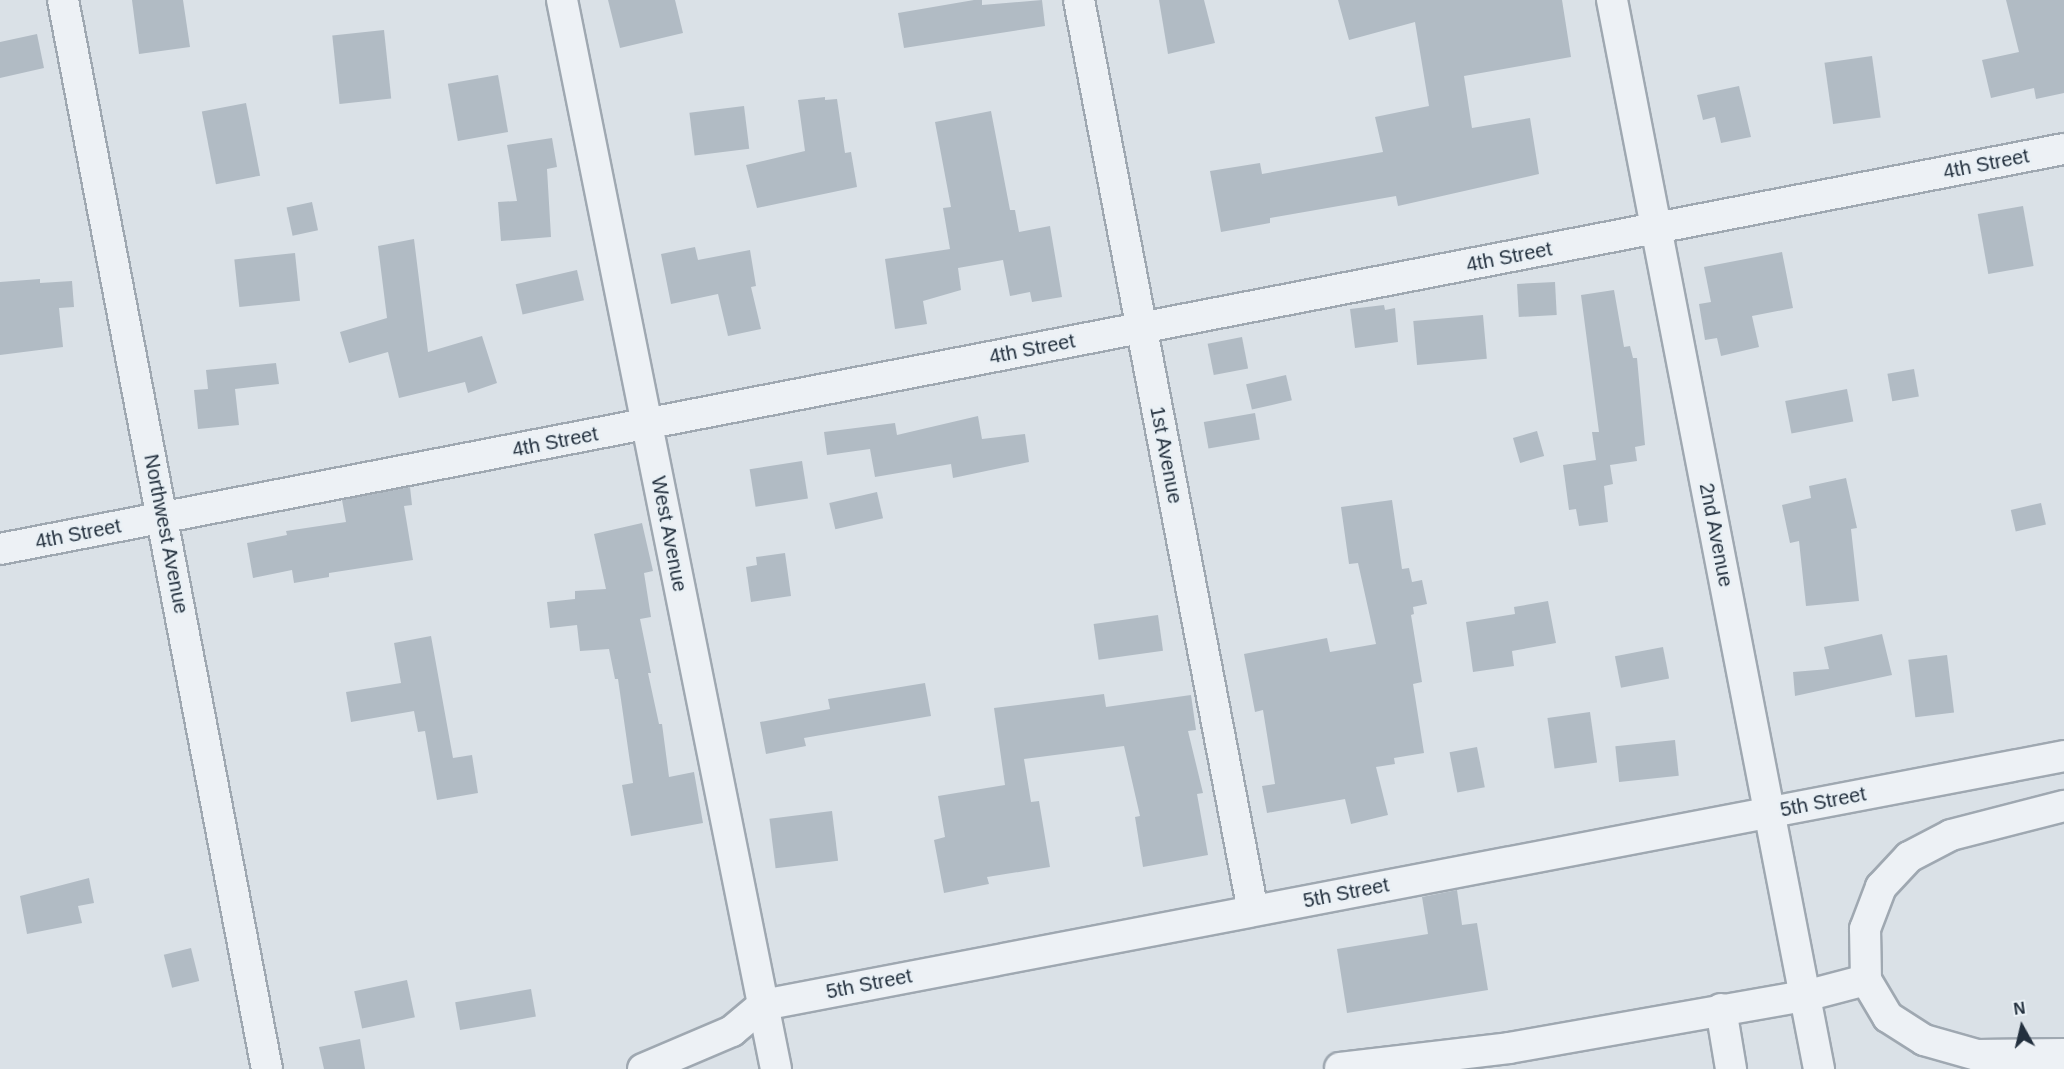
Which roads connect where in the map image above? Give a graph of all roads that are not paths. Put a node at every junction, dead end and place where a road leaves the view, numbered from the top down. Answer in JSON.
{"nodes":[{"id":1,"x":63,"y":0,"type":"edge"},
{"id":2,"x":562,"y":0,"type":"edge"},
{"id":3,"x":1079,"y":0,"type":"edge"},
{"id":4,"x":1612,"y":0,"type":"edge"},
{"id":5,"x":2064,"y":149,"type":"edge"},
{"id":6,"x":1656,"y":228,"type":"junction"},
{"id":7,"x":1142,"y":328,"type":"junction"},
{"id":8,"x":647,"y":424,"type":"junction"},
{"id":9,"x":163,"y":518,"type":"junction"},
{"id":10,"x":0,"y":549,"type":"edge"},
{"id":11,"x":2064,"y":756,"type":"edge"},
{"id":12,"x":2064,"y":806,"type":"edge"},
{"id":13,"x":1769,"y":812,"type":"junction"},
{"id":14,"x":1253,"y":911,"type":"junction"},
{"id":15,"x":1866,"y":980,"type":"junction"},
{"id":16,"x":1805,"y":996,"type":"junction"},
{"id":17,"x":763,"y":1005,"type":"junction"},
{"id":18,"x":1721,"y":1009,"type":"junction"},
{"id":19,"x":2064,"y":1054,"type":"edge"},
{"id":20,"x":1511,"y":1058,"type":"edge"},
{"id":21,"x":1340,"y":1068,"type":"edge"},
{"id":22,"x":267,"y":1069,"type":"edge"},
{"id":23,"x":643,"y":1069,"type":"edge"},
{"id":24,"x":776,"y":1069,"type":"edge"},
{"id":25,"x":1731,"y":1069,"type":"edge"},
{"id":26,"x":1819,"y":1069,"type":"edge"}],
"edges":[{"from":1,"to":9,"type":"street","name":"Northwest Avenue"},
{"from":2,"to":8,"type":"street","name":"West Avenue"},
{"from":3,"to":7,"type":"street","name":"1st Avenue"},
{"from":4,"to":6,"type":"street","name":"2nd Avenue"},
{"from":5,"to":6,"type":"street","name":"4th Street"},
{"from":6,"to":7,"type":"street","name":"4th Street"},
{"from":6,"to":13,"type":"street","name":"2nd Avenue"},
{"from":7,"to":8,"type":"street","name":"4th Street"},
{"from":7,"to":14,"type":"street","name":"1st Avenue"},
{"from":8,"to":9,"type":"street","name":"4th Street"},
{"from":8,"to":17,"type":"street","name":"West Avenue"},
{"from":9,"to":10,"type":"street","name":"4th Street"},
{"from":9,"to":22,"type":"street","name":"Northwest Avenue"},
{"from":11,"to":13,"type":"street","name":"5th Street"},
{"from":12,"to":15,"type":"street"},
{"from":13,"to":14,"type":"street","name":"5th Street"},
{"from":13,"to":16,"type":"street","name":"2nd Avenue"},
{"from":14,"to":17,"type":"street","name":"5th Street"},
{"from":15,"to":16,"type":"street"},
{"from":15,"to":19,"type":"street"},
{"from":16,"to":18,"type":"street"},
{"from":16,"to":26,"type":"street","name":"2nd Avenue"},
{"from":17,"to":23,"type":"street","name":"5th Street"},
{"from":17,"to":24,"type":"street","name":"West Avenue"},
{"from":18,"to":20,"type":"street"},
{"from":18,"to":25,"type":"street"},
{"from":20,"to":21,"type":"street"}]}
